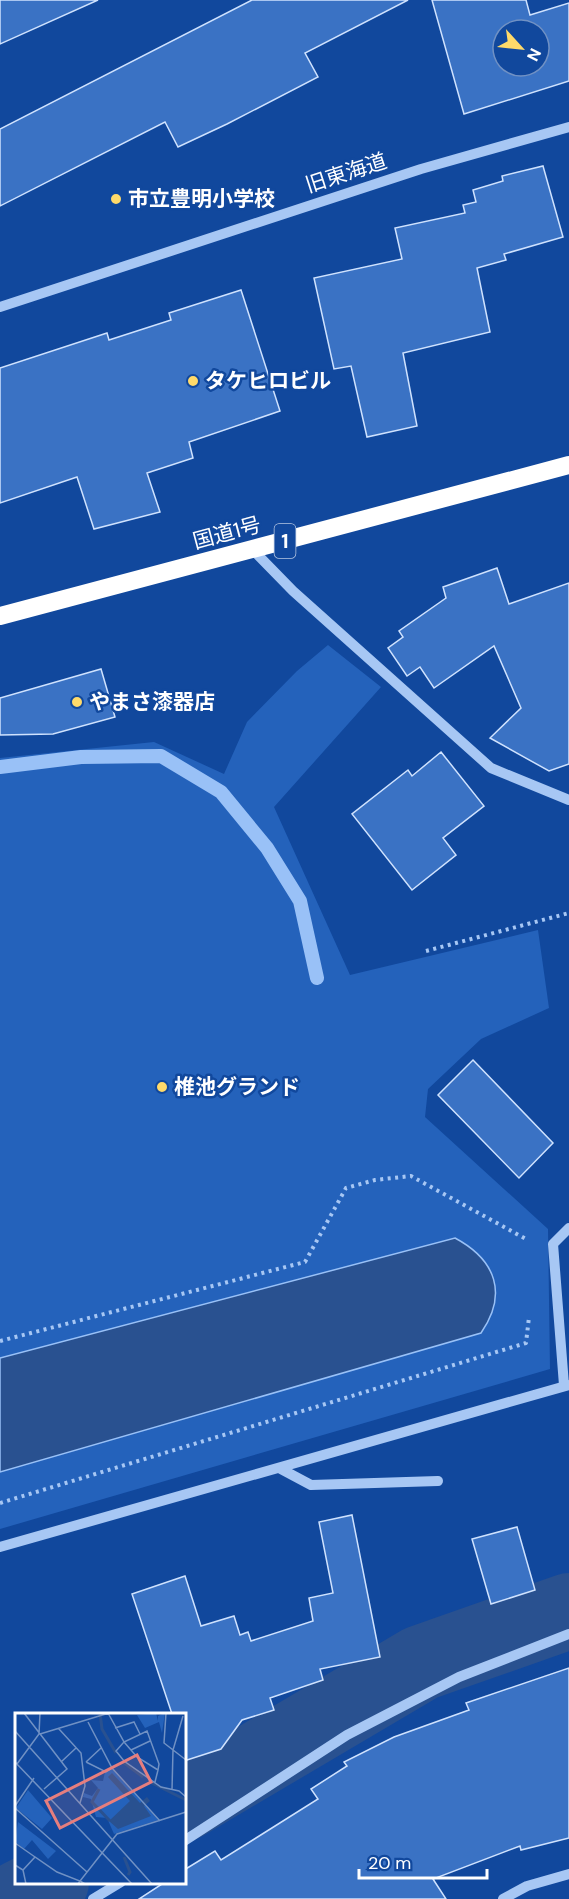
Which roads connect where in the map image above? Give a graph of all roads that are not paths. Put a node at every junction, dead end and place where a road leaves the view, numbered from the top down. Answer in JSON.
{"nodes":[{"id":1,"x":569,"y":127,"type":"edge"},
{"id":2,"x":0,"y":307,"type":"edge"},
{"id":3,"x":569,"y":465,"type":"edge"},
{"id":4,"x":253,"y":550,"type":"junction"},
{"id":5,"x":0,"y":616,"type":"edge"},
{"id":6,"x":569,"y":800,"type":"edge"},
{"id":7,"x":569,"y":1228,"type":"edge"},
{"id":8,"x":566,"y":1385,"type":"edge"},
{"id":9,"x":281,"y":1469,"type":"junction"},
{"id":10,"x":438,"y":1481,"type":"dead end"},
{"id":11,"x":0,"y":1547,"type":"edge"},
{"id":12,"x":569,"y":1634,"type":"edge"},
{"id":13,"x":186,"y":1840,"type":"edge"},
{"id":14,"x":569,"y":1874,"type":"edge"},
{"id":15,"x":118,"y":1884,"type":"edge"},
{"id":16,"x":93,"y":1899,"type":"edge"},
{"id":17,"x":503,"y":1899,"type":"edge"}],
"edges":[{"from":1,"to":2,"type":"street","name":"旧東海道"},
{"from":3,"to":4,"type":"highway","name":"国道1号","number":"1"},
{"from":4,"to":5,"type":"highway","name":"国道1号","number":"1"},
{"from":4,"to":6,"type":"street"},
{"from":7,"to":8,"type":"street"},
{"from":8,"to":9,"type":"street"},
{"from":9,"to":10,"type":"street"},
{"from":9,"to":11,"type":"street"},
{"from":12,"to":13,"type":"street"},
{"from":14,"to":17,"type":"street"},
{"from":15,"to":16,"type":"street"}]}
